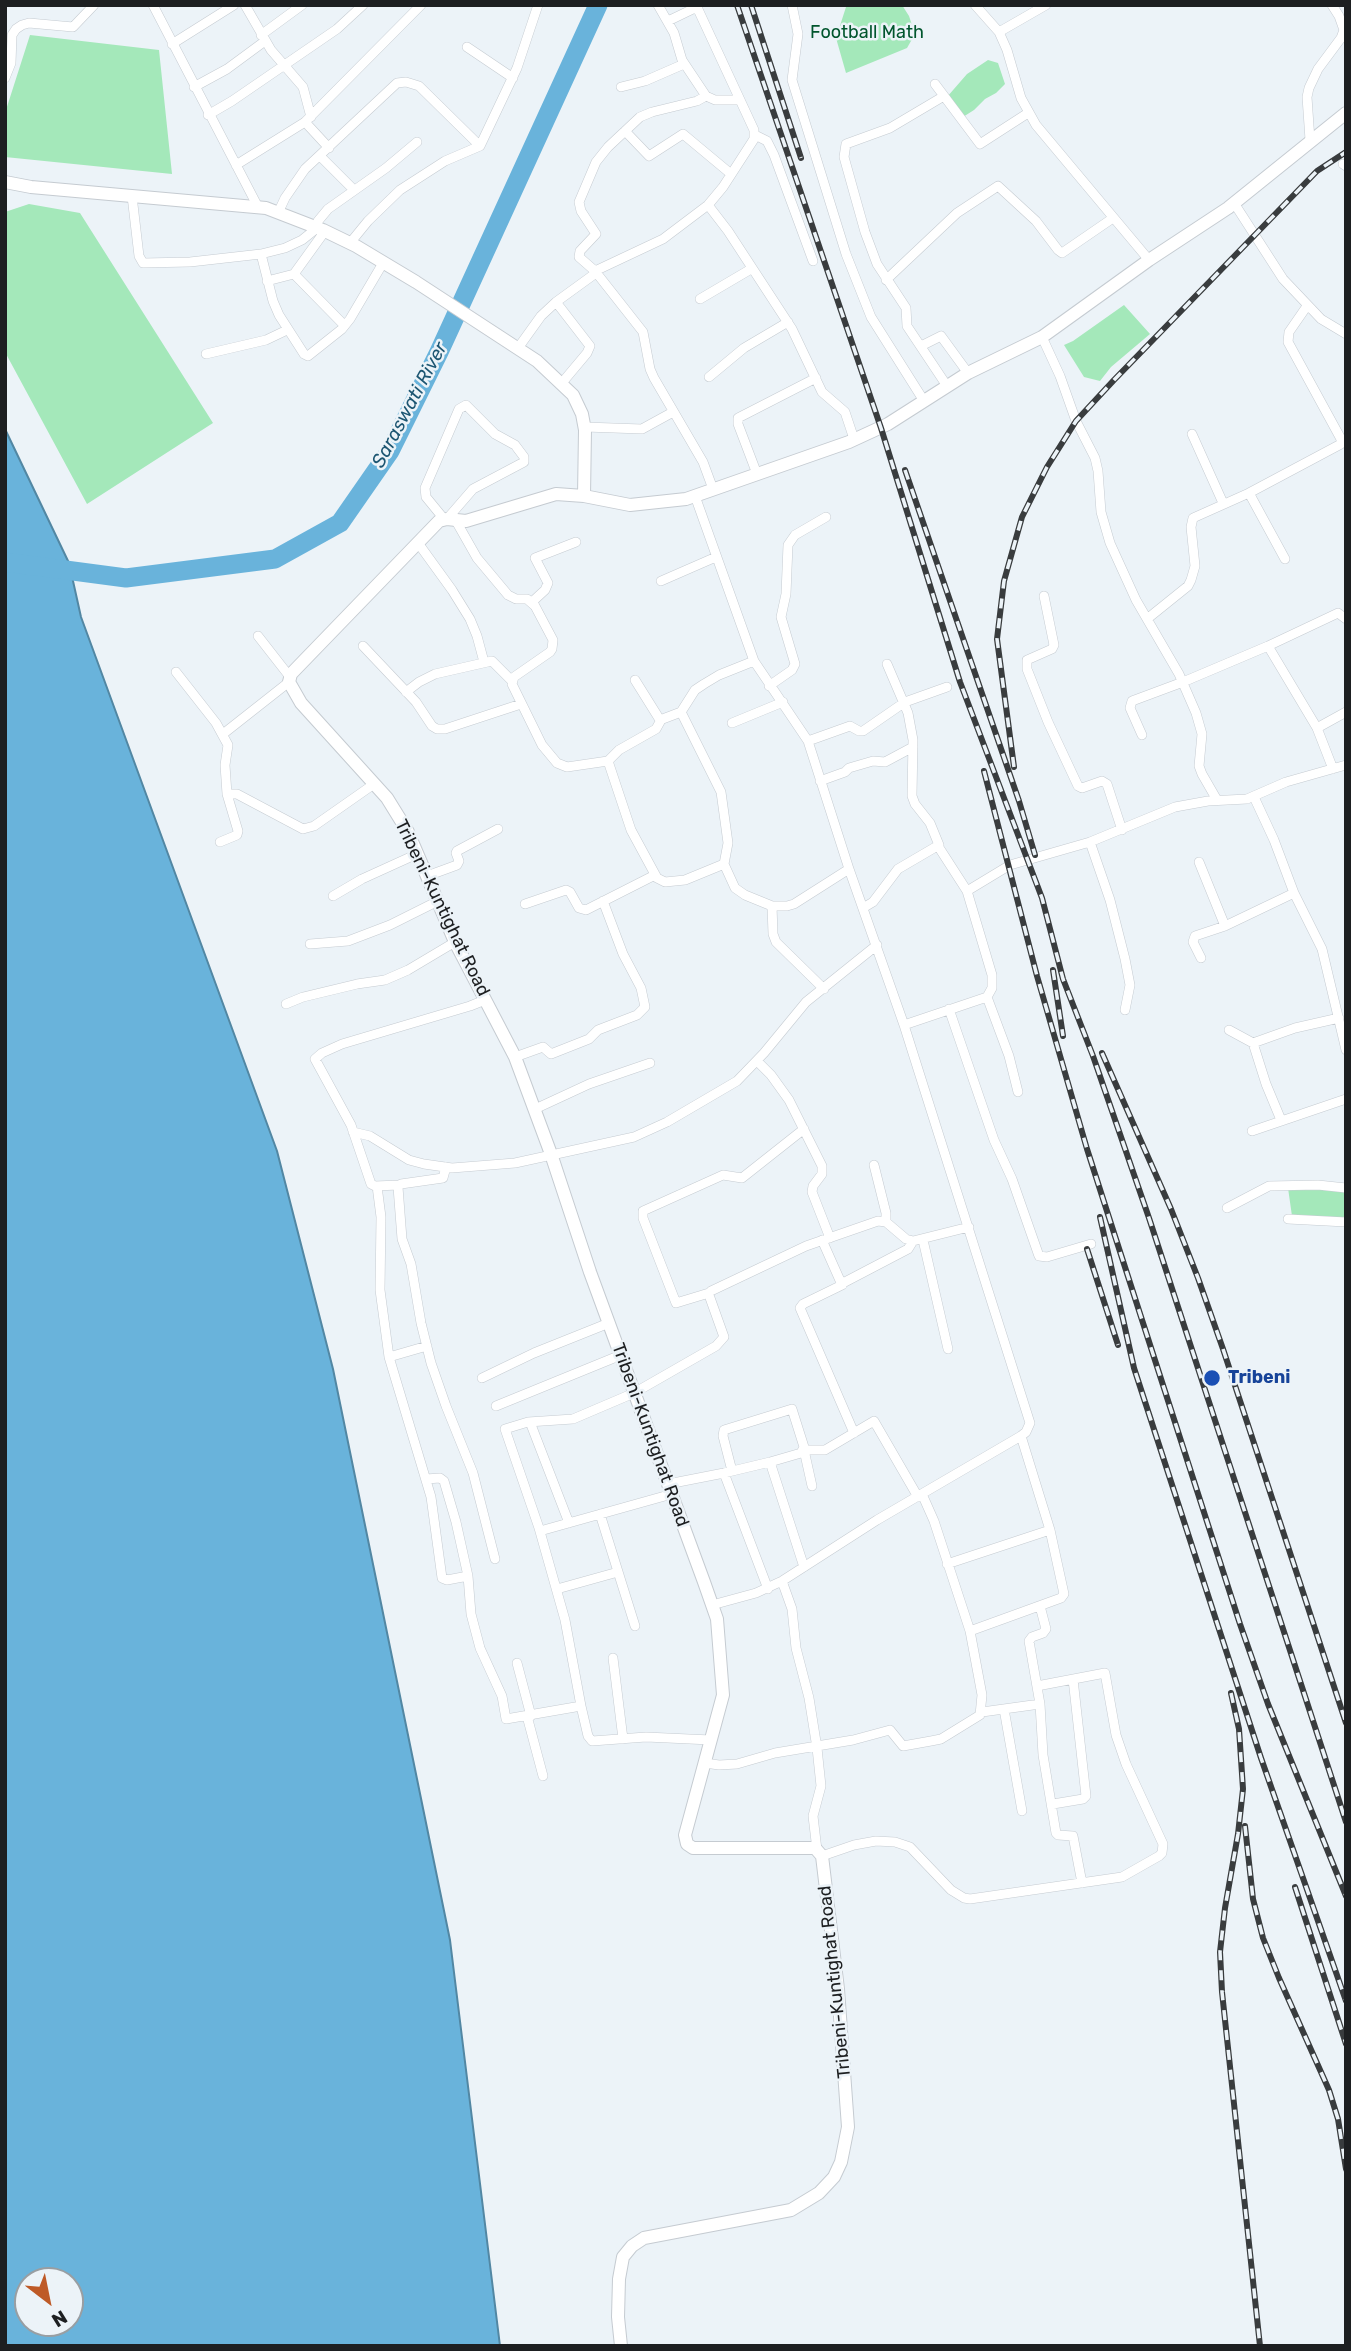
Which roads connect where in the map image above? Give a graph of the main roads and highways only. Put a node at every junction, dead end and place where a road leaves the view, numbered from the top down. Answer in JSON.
{"nodes":[{"id":1,"x":1346,"y":113,"type":"edge"},
{"id":2,"x":5,"y":182,"type":"edge"},
{"id":3,"x":584,"y":496,"type":"junction"},
{"id":4,"x":621,"y":2346,"type":"edge"}],
"edges":[{"from":1,"to":3,"type":"main road"},
{"from":2,"to":3,"type":"main road"},
{"from":3,"to":4,"type":"main road","name":"Tribeni-Kuntighat Road"}]}
